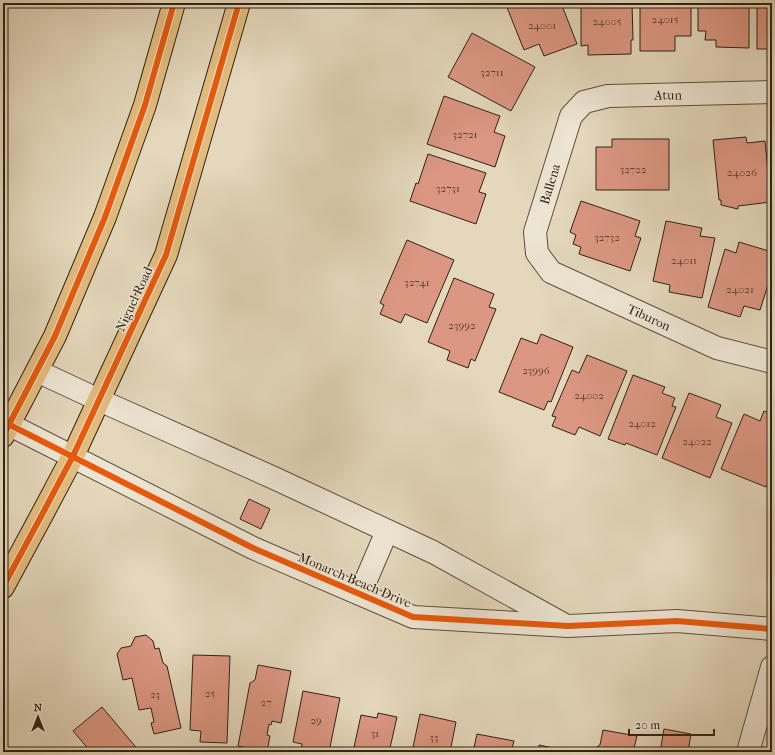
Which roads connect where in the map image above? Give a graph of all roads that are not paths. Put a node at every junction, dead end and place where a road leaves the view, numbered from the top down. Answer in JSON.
{"nodes":[{"id":1,"x":174,"y":3,"type":"edge"},
{"id":2,"x":239,"y":3,"type":"edge"},
{"id":3,"x":772,"y":92,"type":"edge"},
{"id":4,"x":571,"y":116,"type":"joint"},
{"id":5,"x":537,"y":253,"type":"joint"},
{"id":6,"x":772,"y":362,"type":"edge"},
{"id":7,"x":37,"y":371,"type":"junction"},
{"id":8,"x":99,"y":400,"type":"junction"},
{"id":9,"x":6,"y":431,"type":"edge"},
{"id":10,"x":73,"y":456,"type":"junction"},
{"id":11,"x":387,"y":531,"type":"junction"},
{"id":12,"x":3,"y":587,"type":"edge"},
{"id":13,"x":360,"y":594,"type":"junction"},
{"id":14,"x":568,"y":626,"type":"junction"},
{"id":15,"x":772,"y":629,"type":"edge"},
{"id":16,"x":772,"y":667,"type":"edge"},
{"id":17,"x":748,"y":752,"type":"edge"}],
"edges":[{"from":1,"to":7,"type":"main road"},
{"from":2,"to":8,"type":"main road","name":"Niguel Road"},
{"from":3,"to":4,"type":"street","name":"Atun"},
{"from":4,"to":5,"type":"street","name":"Ballena"},
{"from":5,"to":6,"type":"street","name":"Tiburon"},
{"from":7,"to":8,"type":"street"},
{"from":7,"to":9,"type":"main road"},
{"from":8,"to":10,"type":"main road","name":"Niguel Road"},
{"from":8,"to":11,"type":"street"},
{"from":9,"to":10,"type":"street","name":"Monarch Beach Drive"},
{"from":10,"to":12,"type":"main road","name":"Niguel Road"},
{"from":10,"to":13,"type":"street","name":"Monarch Beach Drive"},
{"from":11,"to":13,"type":"street"},
{"from":11,"to":14,"type":"street"},
{"from":13,"to":14,"type":"street","name":"Monarch Beach Drive"},
{"from":14,"to":15,"type":"street","name":"Monarch Beach Drive"},
{"from":16,"to":17,"type":"street"}]}
